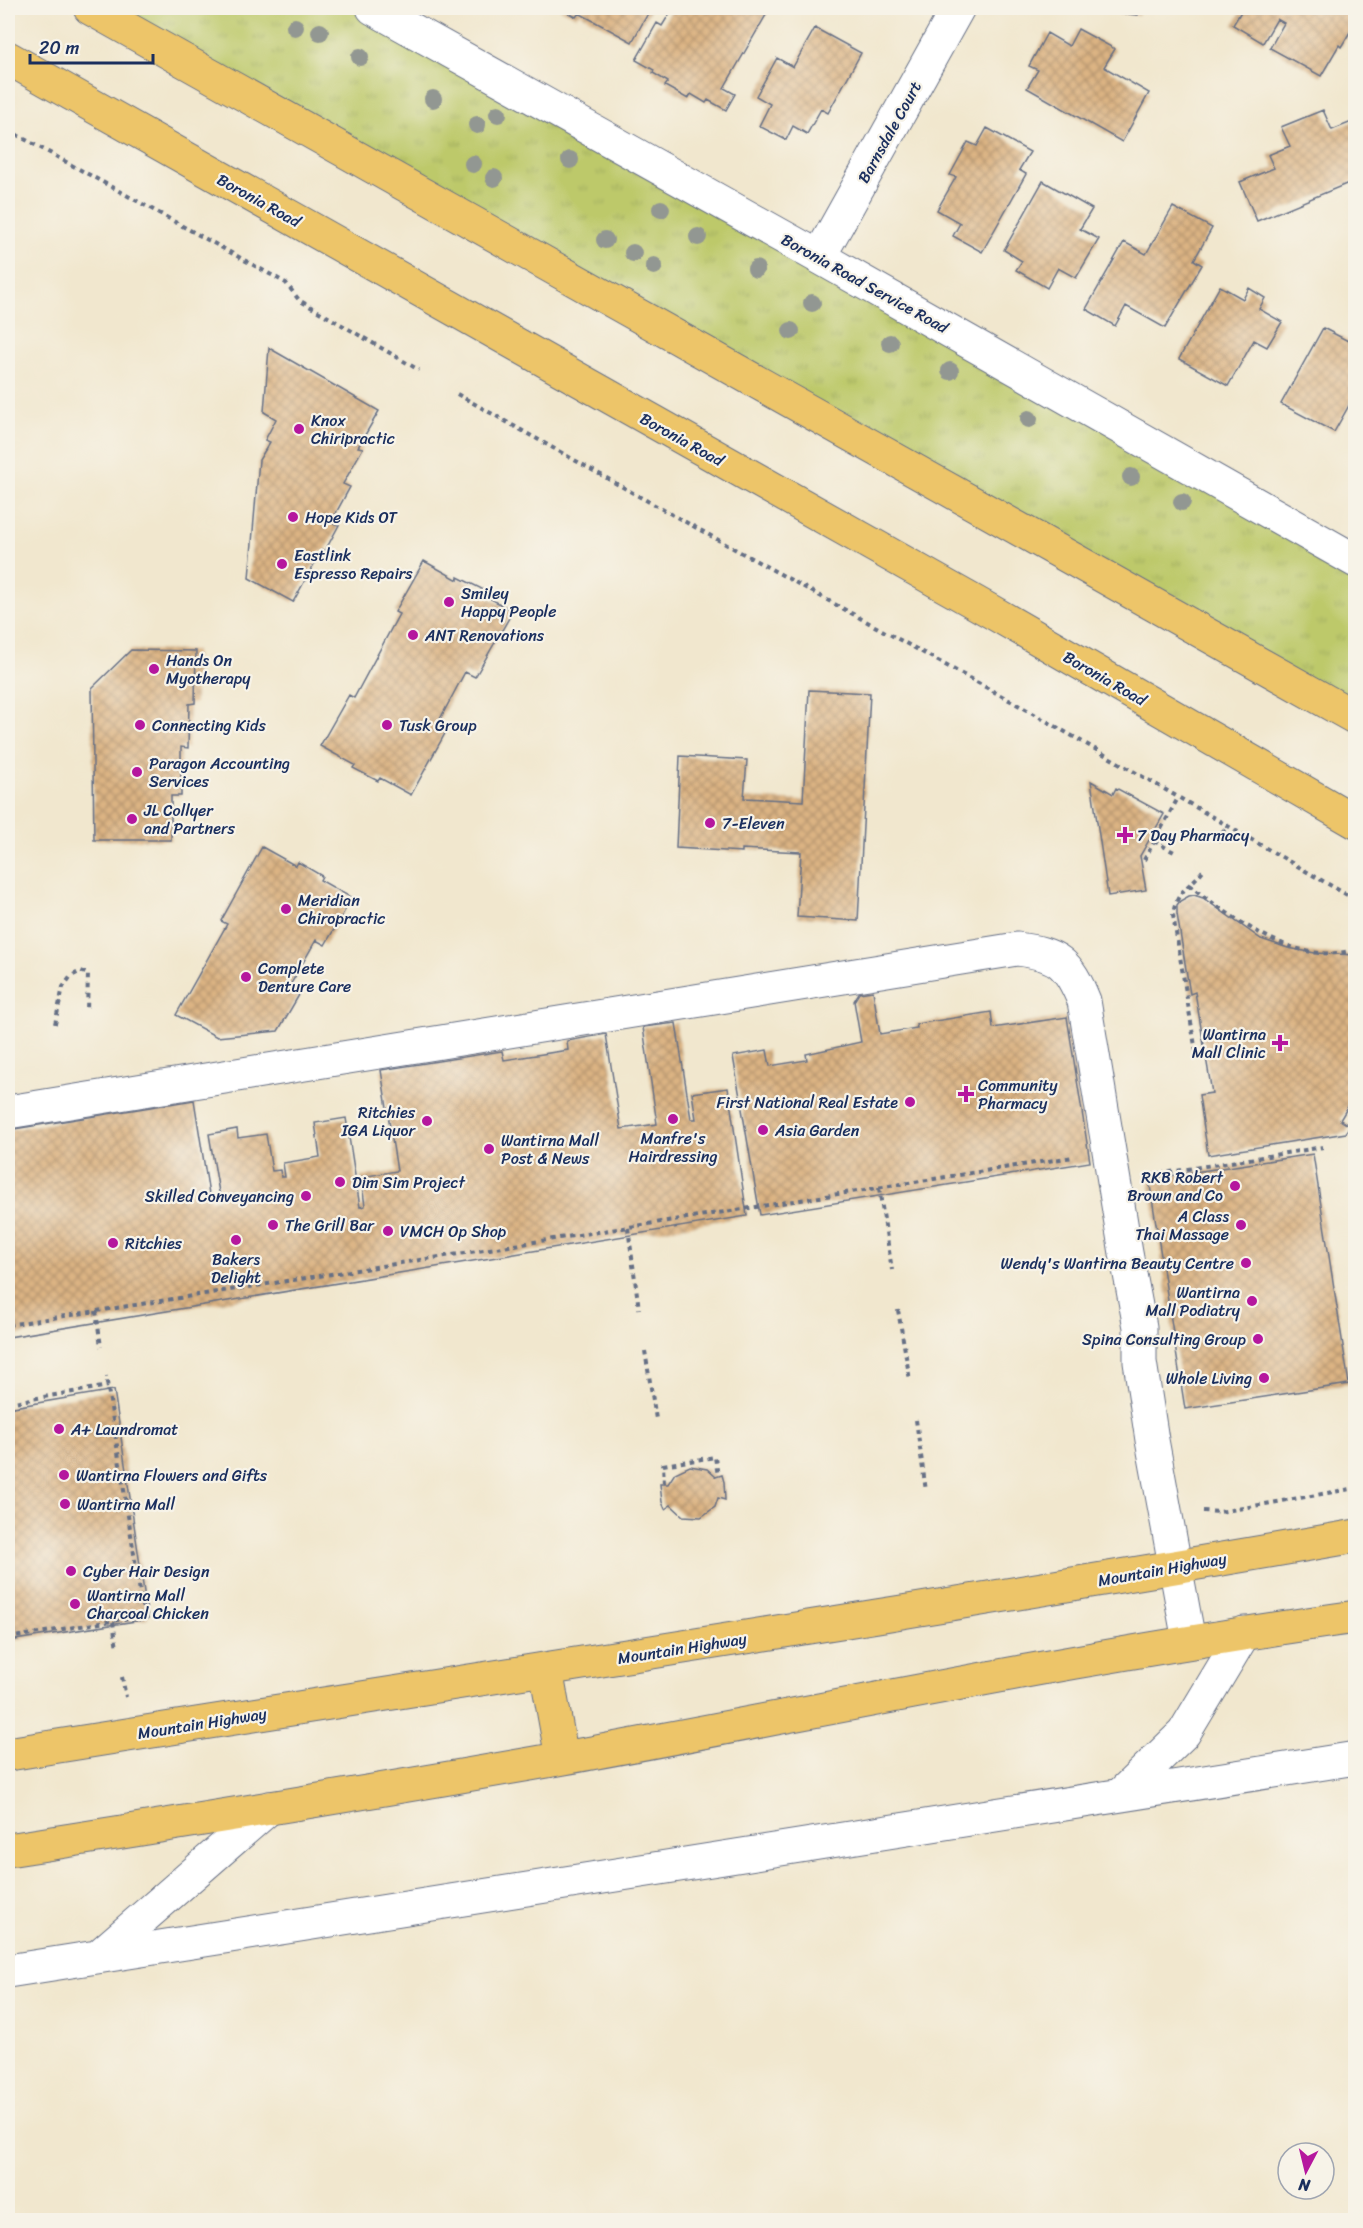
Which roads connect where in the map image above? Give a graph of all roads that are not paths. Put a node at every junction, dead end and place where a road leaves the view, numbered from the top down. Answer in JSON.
{"nodes":[{"id":1,"x":90,"y":8,"type":"edge"},
{"id":2,"x":373,"y":8,"type":"edge"},
{"id":3,"x":957,"y":8,"type":"edge"},
{"id":4,"x":8,"y":58,"type":"edge"},
{"id":5,"x":819,"y":256,"type":"junction"},
{"id":6,"x":1356,"y":561,"type":"edge"},
{"id":7,"x":1356,"y":718,"type":"edge"},
{"id":8,"x":1356,"y":822,"type":"edge"},
{"id":9,"x":8,"y":1112,"type":"edge"},
{"id":10,"x":1356,"y":1536,"type":"edge"},
{"id":11,"x":1175,"y":1568,"type":"junction"},
{"id":12,"x":1356,"y":1617,"type":"edge"},
{"id":13,"x":1244,"y":1633,"type":"junction"},
{"id":14,"x":1189,"y":1641,"type":"junction"},
{"id":15,"x":546,"y":1670,"type":"junction"},
{"id":16,"x":1184,"y":1733,"type":"junction"},
{"id":17,"x":8,"y":1754,"type":"edge"},
{"id":18,"x":562,"y":1758,"type":"junction"},
{"id":19,"x":1356,"y":1758,"type":"edge"},
{"id":20,"x":1201,"y":1782,"type":"junction"},
{"id":21,"x":1120,"y":1795,"type":"junction"},
{"id":22,"x":269,"y":1808,"type":"junction"},
{"id":23,"x":8,"y":1850,"type":"edge"},
{"id":24,"x":99,"y":1956,"type":"junction"},
{"id":25,"x":8,"y":1971,"type":"edge"}],
"edges":[{"from":1,"to":7,"type":"main road"},
{"from":2,"to":5,"type":"street","name":"Boronia Road Service Road"},
{"from":3,"to":5,"type":"street","name":"Barnsdale Court"},
{"from":4,"to":8,"type":"main road","name":"Boronia Road"},
{"from":5,"to":6,"type":"street","name":"Boronia Road Service Road"},
{"from":9,"to":11,"type":"street"},
{"from":10,"to":11,"type":"main road","name":"Mountain Highway"},
{"from":11,"to":14,"type":"street"},
{"from":11,"to":15,"type":"main road","name":"Mountain Highway"},
{"from":12,"to":13,"type":"main road"},
{"from":13,"to":14,"type":"main road"},
{"from":13,"to":16,"type":"street"},
{"from":14,"to":18,"type":"main road"},
{"from":15,"to":17,"type":"main road","name":"Mountain Highway"},
{"from":15,"to":18,"type":"main road"},
{"from":16,"to":20,"type":"street"},
{"from":16,"to":21,"type":"street"},
{"from":18,"to":22,"type":"main road"},
{"from":19,"to":20,"type":"street"},
{"from":20,"to":21,"type":"street"},
{"from":21,"to":24,"type":"street"},
{"from":22,"to":23,"type":"main road"},
{"from":22,"to":24,"type":"street"},
{"from":24,"to":25,"type":"street"}]}
